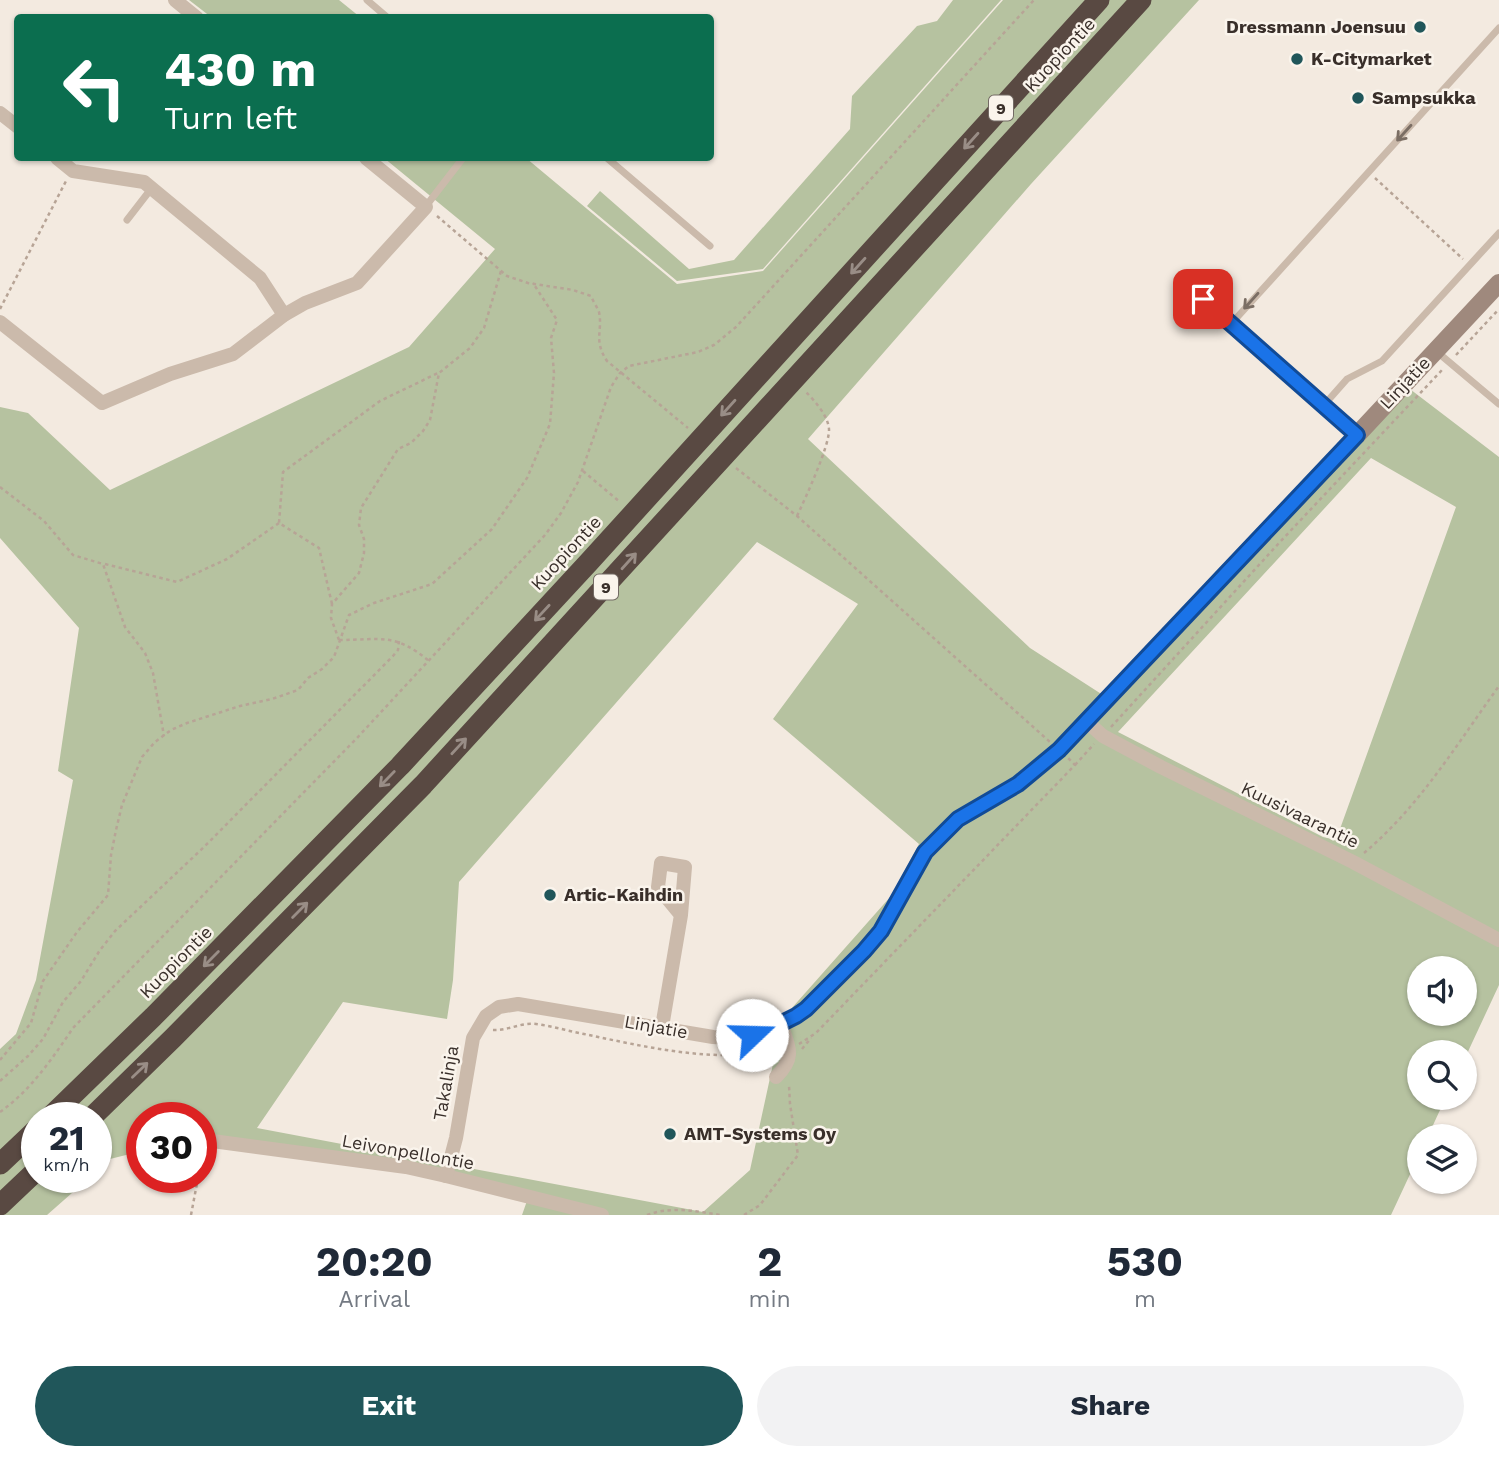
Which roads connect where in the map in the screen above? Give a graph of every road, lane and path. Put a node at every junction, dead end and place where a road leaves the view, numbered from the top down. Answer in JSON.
{"nodes":[{"id":1,"x":176,"y":0,"type":"edge"},
{"id":2,"x":367,"y":0,"type":"edge"},
{"id":3,"x":1034,"y":0,"type":"edge"},
{"id":4,"x":1099,"y":0,"type":"edge"},
{"id":5,"x":1141,"y":0,"type":"edge"},
{"id":6,"x":192,"y":14,"type":"edge"},
{"id":7,"x":383,"y":14,"type":"edge"},
{"id":8,"x":1499,"y":28,"type":"edge"},
{"id":9,"x":0,"y":113,"type":"edge"},
{"id":10,"x":14,"y":124,"type":"edge"},
{"id":11,"x":61,"y":161,"type":"edge"},
{"id":12,"x":370,"y":161,"type":"edge"},
{"id":13,"x":461,"y":161,"type":"edge"},
{"id":14,"x":611,"y":161,"type":"edge"},
{"id":15,"x":1368,"y":172,"type":"junction"},
{"id":16,"x":64,"y":183,"type":"dead end"},
{"id":17,"x":152,"y":188,"type":"junction"},
{"id":18,"x":426,"y":207,"type":"junction"},
{"id":19,"x":127,"y":220,"type":"dead end"},
{"id":20,"x":1499,"y":233,"type":"edge"},
{"id":21,"x":710,"y":246,"type":"dead end"},
{"id":22,"x":1470,"y":265,"type":"junction"},
{"id":23,"x":501,"y":271,"type":"junction"},
{"id":24,"x":1499,"y":283,"type":"edge"},
{"id":25,"x":533,"y":284,"type":"junction"},
{"id":26,"x":1203,"y":299,"type":"dead end"},
{"id":27,"x":1,"y":307,"type":"edge"},
{"id":28,"x":1499,"y":309,"type":"edge"},
{"id":29,"x":284,"y":314,"type":"junction"},
{"id":30,"x":0,"y":322,"type":"edge"},
{"id":31,"x":1231,"y":324,"type":"junction"},
{"id":32,"x":1443,"y":356,"type":"junction"},
{"id":33,"x":439,"y":373,"type":"junction"},
{"id":34,"x":620,"y":373,"type":"junction"},
{"id":35,"x":805,"y":390,"type":"dead end"},
{"id":36,"x":1499,"y":404,"type":"edge"},
{"id":37,"x":1324,"y":405,"type":"junction"},
{"id":38,"x":688,"y":428,"type":"dead end"},
{"id":39,"x":1357,"y":435,"type":"junction"},
{"id":40,"x":735,"y":467,"type":"dead end"},
{"id":41,"x":583,"y":471,"type":"junction"},
{"id":42,"x":0,"y":487,"type":"edge"},
{"id":43,"x":620,"y":502,"type":"dead end"},
{"id":44,"x":797,"y":516,"type":"junction"},
{"id":45,"x":279,"y":523,"type":"junction"},
{"id":46,"x":103,"y":564,"type":"junction"},
{"id":47,"x":332,"y":604,"type":"junction"},
{"id":48,"x":339,"y":640,"type":"junction"},
{"id":49,"x":399,"y":641,"type":"junction"},
{"id":50,"x":429,"y":661,"type":"junction"},
{"id":51,"x":1499,"y":686,"type":"edge"},
{"id":52,"x":1086,"y":721,"type":"junction"},
{"id":53,"x":164,"y":736,"type":"junction"},
{"id":54,"x":1102,"y":736,"type":"junction"},
{"id":55,"x":1059,"y":750,"type":"junction"},
{"id":56,"x":1075,"y":765,"type":"junction"},
{"id":57,"x":1353,"y":862,"type":"junction"},
{"id":58,"x":681,"y":915,"type":"dead end"},
{"id":59,"x":1499,"y":940,"type":"edge"},
{"id":60,"x":499,"y":1007,"type":"joint"},
{"id":61,"x":481,"y":1024,"type":"junction"},
{"id":62,"x":781,"y":1024,"type":"junction"},
{"id":63,"x":662,"y":1027,"type":"junction"},
{"id":64,"x":789,"y":1048,"type":"junction"},
{"id":65,"x":0,"y":1060,"type":"edge"},
{"id":66,"x":788,"y":1064,"type":"junction"},
{"id":67,"x":776,"y":1077,"type":"dead end"},
{"id":68,"x":0,"y":1081,"type":"edge"},
{"id":69,"x":65,"y":1102,"type":"edge"},
{"id":70,"x":107,"y":1102,"type":"edge"},
{"id":71,"x":0,"y":1112,"type":"edge"},
{"id":72,"x":217,"y":1142,"type":"edge"},
{"id":73,"x":21,"y":1144,"type":"edge"},
{"id":74,"x":0,"y":1164,"type":"edge"},
{"id":75,"x":446,"y":1175,"type":"junction"},
{"id":76,"x":21,"y":1185,"type":"edge"},
{"id":77,"x":195,"y":1193,"type":"edge"},
{"id":78,"x":0,"y":1205,"type":"edge"},
{"id":79,"x":191,"y":1215,"type":"edge"},
{"id":80,"x":602,"y":1215,"type":"edge"},
{"id":81,"x":647,"y":1215,"type":"edge"},
{"id":82,"x":720,"y":1215,"type":"edge"},
{"id":83,"x":744,"y":1215,"type":"edge"}],
"edges":[{"from":1,"to":6,"type":"street"},
{"from":2,"to":7,"type":"lane"},
{"from":3,"to":34,"type":"path"},
{"from":4,"to":69,"type":"highway","name":"Kuopiontie","number":"9","one_way":true},
{"from":70,"to":5,"type":"highway","name":"Kuopiontie","number":"9","one_way":true},
{"from":8,"to":15,"type":"lane","one_way":true},
{"from":9,"to":10,"type":"street"},
{"from":11,"to":17,"type":"street"},
{"from":12,"to":18,"type":"street"},
{"from":13,"to":18,"type":"lane"},
{"from":14,"to":21,"type":"lane"},
{"from":15,"to":22,"type":"path"},
{"from":15,"to":31,"type":"lane","one_way":true},
{"from":16,"to":27,"type":"path"},
{"from":17,"to":19,"type":"lane"},
{"from":17,"to":29,"type":"street"},
{"from":18,"to":23,"type":"path"},
{"from":18,"to":29,"type":"street"},
{"from":20,"to":22,"type":"lane"},
{"from":22,"to":37,"type":"lane"},
{"from":23,"to":25,"type":"path"},
{"from":23,"to":33,"type":"path"},
{"from":24,"to":32,"type":"street","name":"Linjatie"},
{"from":25,"to":34,"type":"path"},
{"from":25,"to":48,"type":"path"},
{"from":26,"to":31,"type":"lane"},
{"from":28,"to":32,"type":"path"},
{"from":29,"to":30,"type":"street"},
{"from":31,"to":37,"type":"lane"},
{"from":32,"to":36,"type":"lane"},
{"from":32,"to":39,"type":"street","name":"Linjatie"},
{"from":32,"to":54,"type":"path"},
{"from":33,"to":45,"type":"path"},
{"from":33,"to":47,"type":"path"},
{"from":34,"to":38,"type":"path"},
{"from":34,"to":41,"type":"path"},
{"from":35,"to":44,"type":"path"},
{"from":37,"to":39,"type":"lane"},
{"from":39,"to":52,"type":"street","name":"Linjatie"},
{"from":40,"to":44,"type":"path"},
{"from":41,"to":43,"type":"path"},
{"from":41,"to":50,"type":"path"},
{"from":42,"to":46,"type":"path"},
{"from":44,"to":55,"type":"path"},
{"from":45,"to":46,"type":"path"},
{"from":45,"to":47,"type":"path"},
{"from":46,"to":53,"type":"path"},
{"from":47,"to":48,"type":"path"},
{"from":48,"to":49,"type":"path"},
{"from":48,"to":53,"type":"path"},
{"from":49,"to":50,"type":"path"},
{"from":49,"to":68,"type":"path"},
{"from":50,"to":71,"type":"path"},
{"from":51,"to":57,"type":"path"},
{"from":52,"to":54,"type":"street","name":"Kuusivaarantie"},
{"from":52,"to":55,"type":"street","name":"Linjatie"},
{"from":53,"to":65,"type":"path"},
{"from":54,"to":56,"type":"path"},
{"from":54,"to":57,"type":"street","name":"Kuusivaarantie"},
{"from":55,"to":56,"type":"path"},
{"from":55,"to":62,"type":"street","name":"Linjatie"},
{"from":56,"to":64,"type":"path"},
{"from":57,"to":59,"type":"street","name":"Kuusivaarantie"},
{"from":58,"to":63,"type":"street"},
{"from":60,"to":61,"type":"street","name":"Takalinja"},
{"from":60,"to":63,"type":"street","name":"Linjatie"},
{"from":61,"to":64,"type":"path"},
{"from":61,"to":75,"type":"street","name":"Takalinja"},
{"from":62,"to":63,"type":"street","name":"Linjatie"},
{"from":62,"to":64,"type":"street"},
{"from":64,"to":66,"type":"street"},
{"from":66,"to":67,"type":"street"},
{"from":66,"to":83,"type":"path"},
{"from":72,"to":75,"type":"street","name":"Leivonpellontie"},
{"from":73,"to":74,"type":"highway"},
{"from":75,"to":80,"type":"street","name":"Leivonpellontie"},
{"from":76,"to":78,"type":"highway"},
{"from":77,"to":79,"type":"path"},
{"from":81,"to":82,"type":"path"}]}
